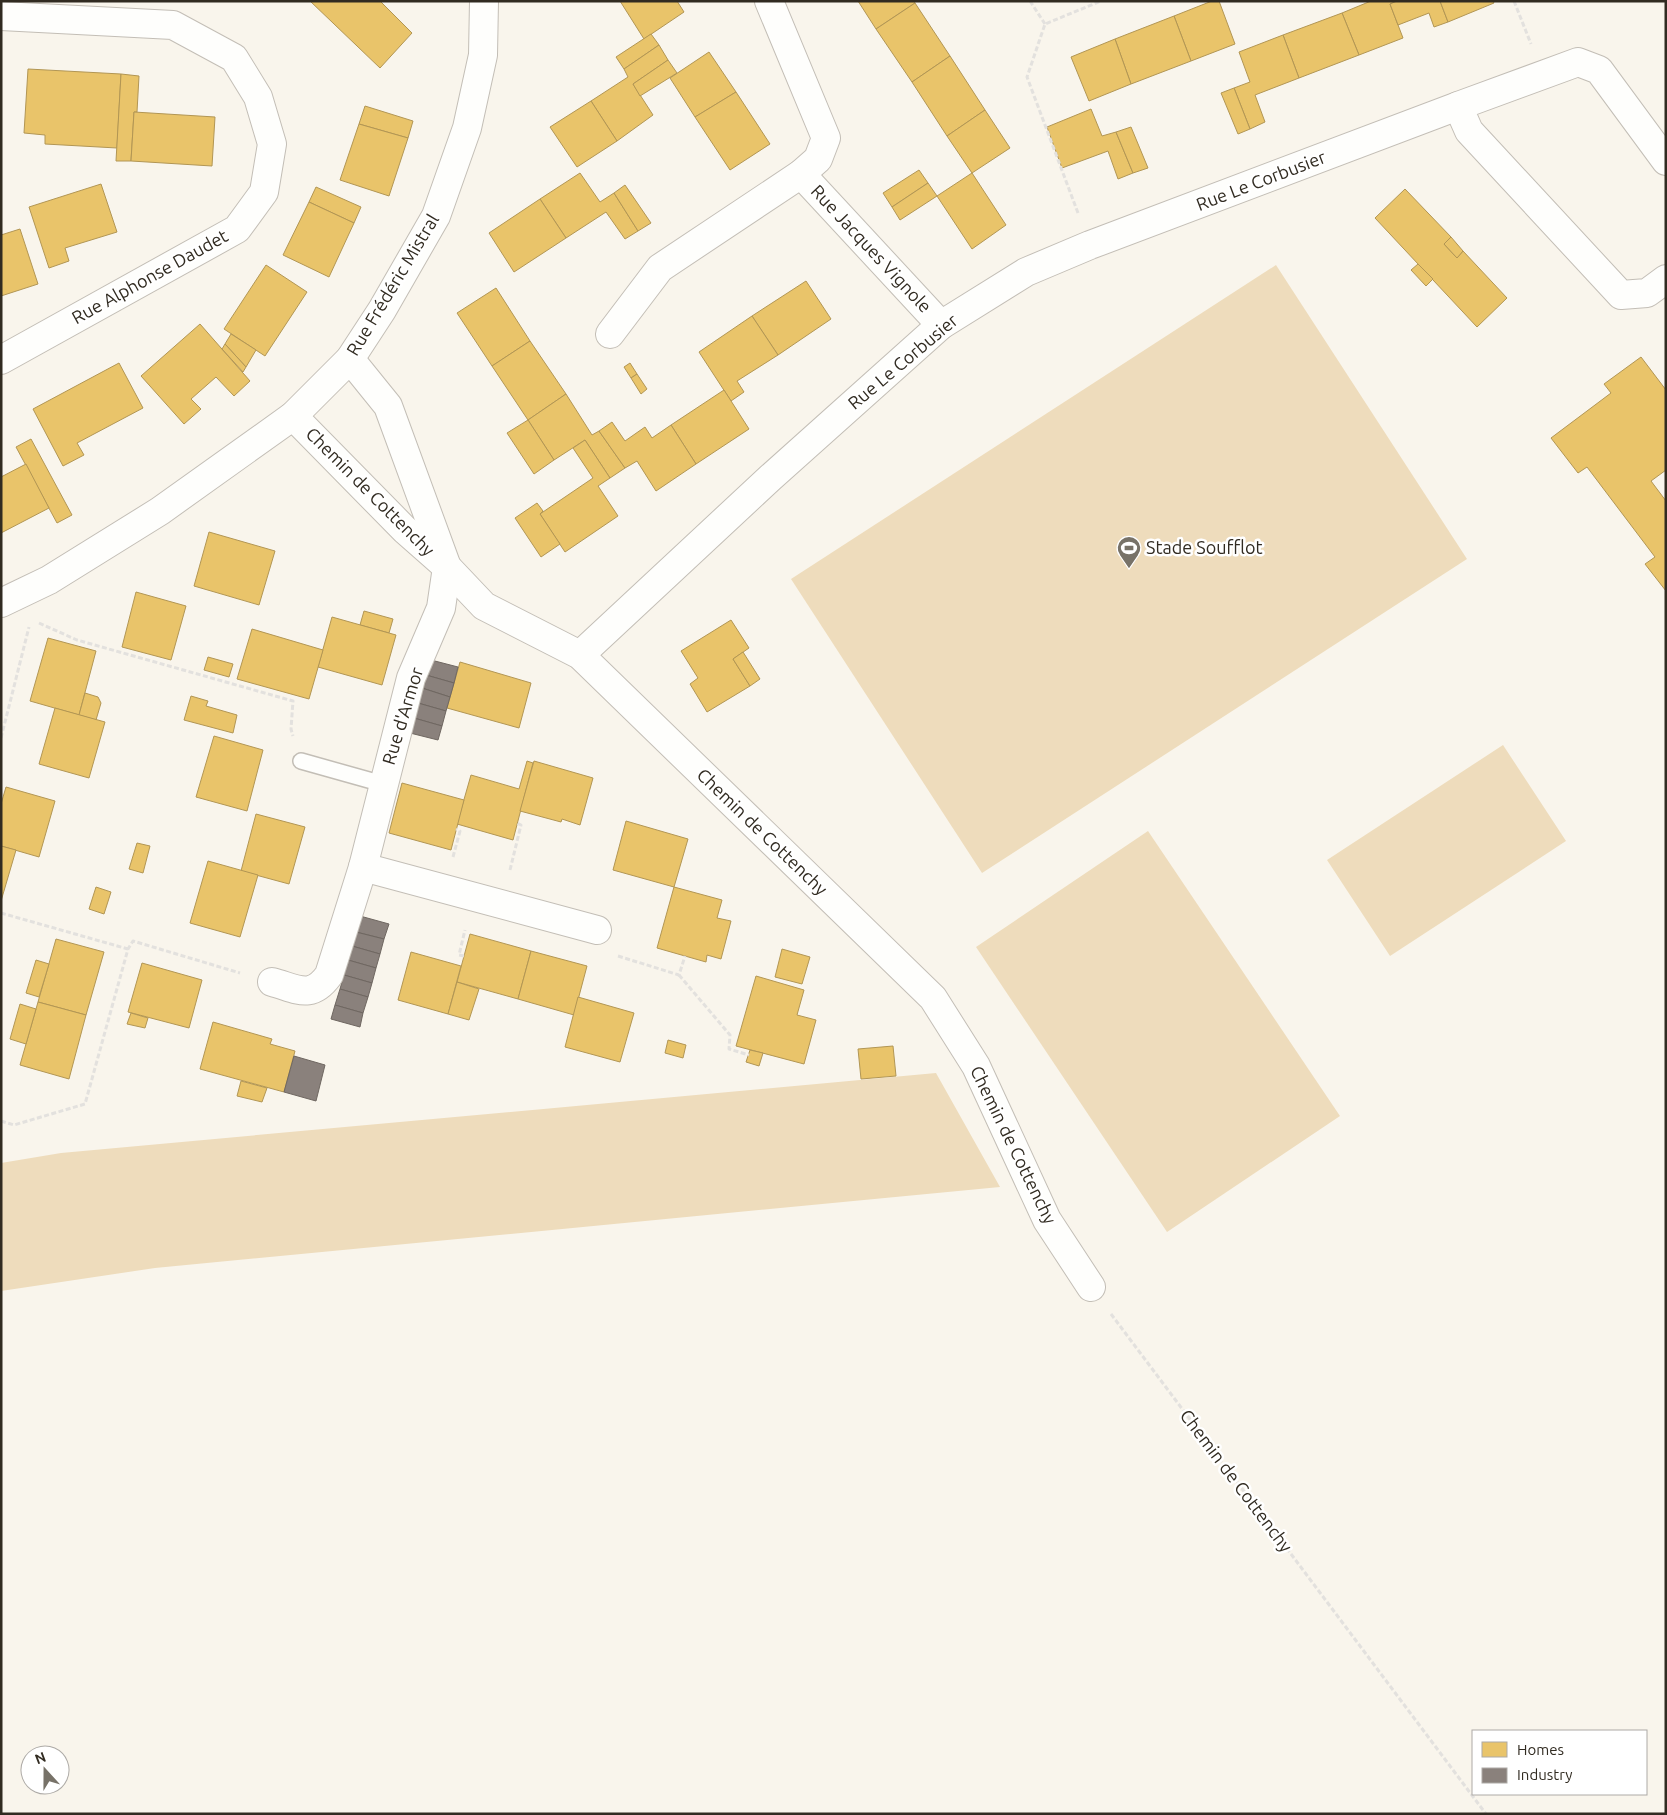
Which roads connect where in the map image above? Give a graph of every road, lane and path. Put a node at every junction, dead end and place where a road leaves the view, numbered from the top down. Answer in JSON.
{"nodes":[{"id":1,"x":484,"y":1,"type":"edge"},
{"id":2,"x":769,"y":1,"type":"edge"},
{"id":3,"x":1030,"y":1,"type":"edge"},
{"id":4,"x":1101,"y":1,"type":"edge"},
{"id":5,"x":1514,"y":1,"type":"edge"},
{"id":6,"x":1,"y":16,"type":"edge"},
{"id":7,"x":1045,"y":24,"type":"junction"},
{"id":8,"x":1544,"y":74,"type":"junction"},
{"id":9,"x":1458,"y":106,"type":"junction"},
{"id":10,"x":1666,"y":161,"type":"edge"},
{"id":11,"x":801,"y":174,"type":"junction"},
{"id":12,"x":1090,"y":245,"type":"junction"},
{"id":13,"x":1666,"y":279,"type":"edge"},
{"id":14,"x":941,"y":325,"type":"junction"},
{"id":15,"x":610,"y":334,"type":"dead end"},
{"id":16,"x":350,"y":359,"type":"junction"},
{"id":17,"x":1,"y":360,"type":"edge"},
{"id":18,"x":293,"y":416,"type":"junction"},
{"id":19,"x":447,"y":567,"type":"junction"},
{"id":20,"x":1,"y":603,"type":"edge"},
{"id":21,"x":580,"y":655,"type":"junction"},
{"id":22,"x":1,"y":738,"type":"edge"},
{"id":23,"x":301,"y":761,"type":"joint"},
{"id":24,"x":383,"y":784,"type":"junction"},
{"id":25,"x":517,"y":823,"type":"dead end"},
{"id":26,"x":363,"y":867,"type":"junction"},
{"id":27,"x":500,"y":904,"type":"junction"},
{"id":28,"x":1,"y":913,"type":"edge"},
{"id":29,"x":598,"y":930,"type":"joint"},
{"id":30,"x":128,"y":949,"type":"junction"},
{"id":31,"x":685,"y":956,"type":"dead end"},
{"id":32,"x":680,"y":975,"type":"junction"},
{"id":33,"x":272,"y":982,"type":"joint"},
{"id":34,"x":749,"y":1055,"type":"dead end"},
{"id":35,"x":1,"y":1121,"type":"edge"},
{"id":36,"x":1091,"y":1287,"type":"joint"},
{"id":37,"x":1486,"y":1814,"type":"edge"}],
"edges":[{"from":1,"to":16,"type":"street","name":"Rue Frédéric Mistral"},
{"from":2,"to":11,"type":"street","name":"Rue Jacques Vignole"},
{"from":3,"to":7,"type":"path"},
{"from":4,"to":7,"type":"path"},
{"from":5,"to":8,"type":"path"},
{"from":6,"to":17,"type":"street","name":"Rue Alphonse Daudet"},
{"from":7,"to":12,"type":"path"},
{"from":8,"to":9,"type":"street","name":"Rue Le Corbusier"},
{"from":8,"to":10,"type":"street","name":"Rue Le Corbusier"},
{"from":9,"to":12,"type":"street","name":"Rue Le Corbusier"},
{"from":9,"to":13,"type":"street"},
{"from":11,"to":14,"type":"street","name":"Rue Jacques Vignole"},
{"from":11,"to":15,"type":"street","name":"Rue Jacques Vignole"},
{"from":12,"to":14,"type":"street","name":"Rue Le Corbusier"},
{"from":14,"to":21,"type":"street","name":"Rue Le Corbusier"},
{"from":16,"to":18,"type":"street","name":"Rue Frédéric Mistral"},
{"from":16,"to":19,"type":"street","name":"Chemin de Cottenchy"},
{"from":18,"to":19,"type":"street","name":"Chemin de Cottenchy"},
{"from":18,"to":20,"type":"street","name":"Rue Frédéric Mistral"},
{"from":19,"to":21,"type":"street","name":"Chemin de Cottenchy"},
{"from":19,"to":24,"type":"street","name":"Rue d'Armor"},
{"from":21,"to":36,"type":"street","name":"Chemin de Cottenchy"},
{"from":22,"to":23,"type":"path"},
{"from":23,"to":24,"type":"lane"},
{"from":24,"to":26,"type":"street","name":"Rue d'Armor"},
{"from":25,"to":27,"type":"path"},
{"from":26,"to":27,"type":"street"},
{"from":26,"to":33,"type":"street","name":"Rue d'Armor"},
{"from":27,"to":29,"type":"street"},
{"from":28,"to":30,"type":"path"},
{"from":29,"to":32,"type":"path"},
{"from":30,"to":33,"type":"path"},
{"from":30,"to":35,"type":"path"},
{"from":31,"to":32,"type":"path"},
{"from":32,"to":34,"type":"path"},
{"from":36,"to":37,"type":"path","name":"Chemin de Cottenchy"}]}
